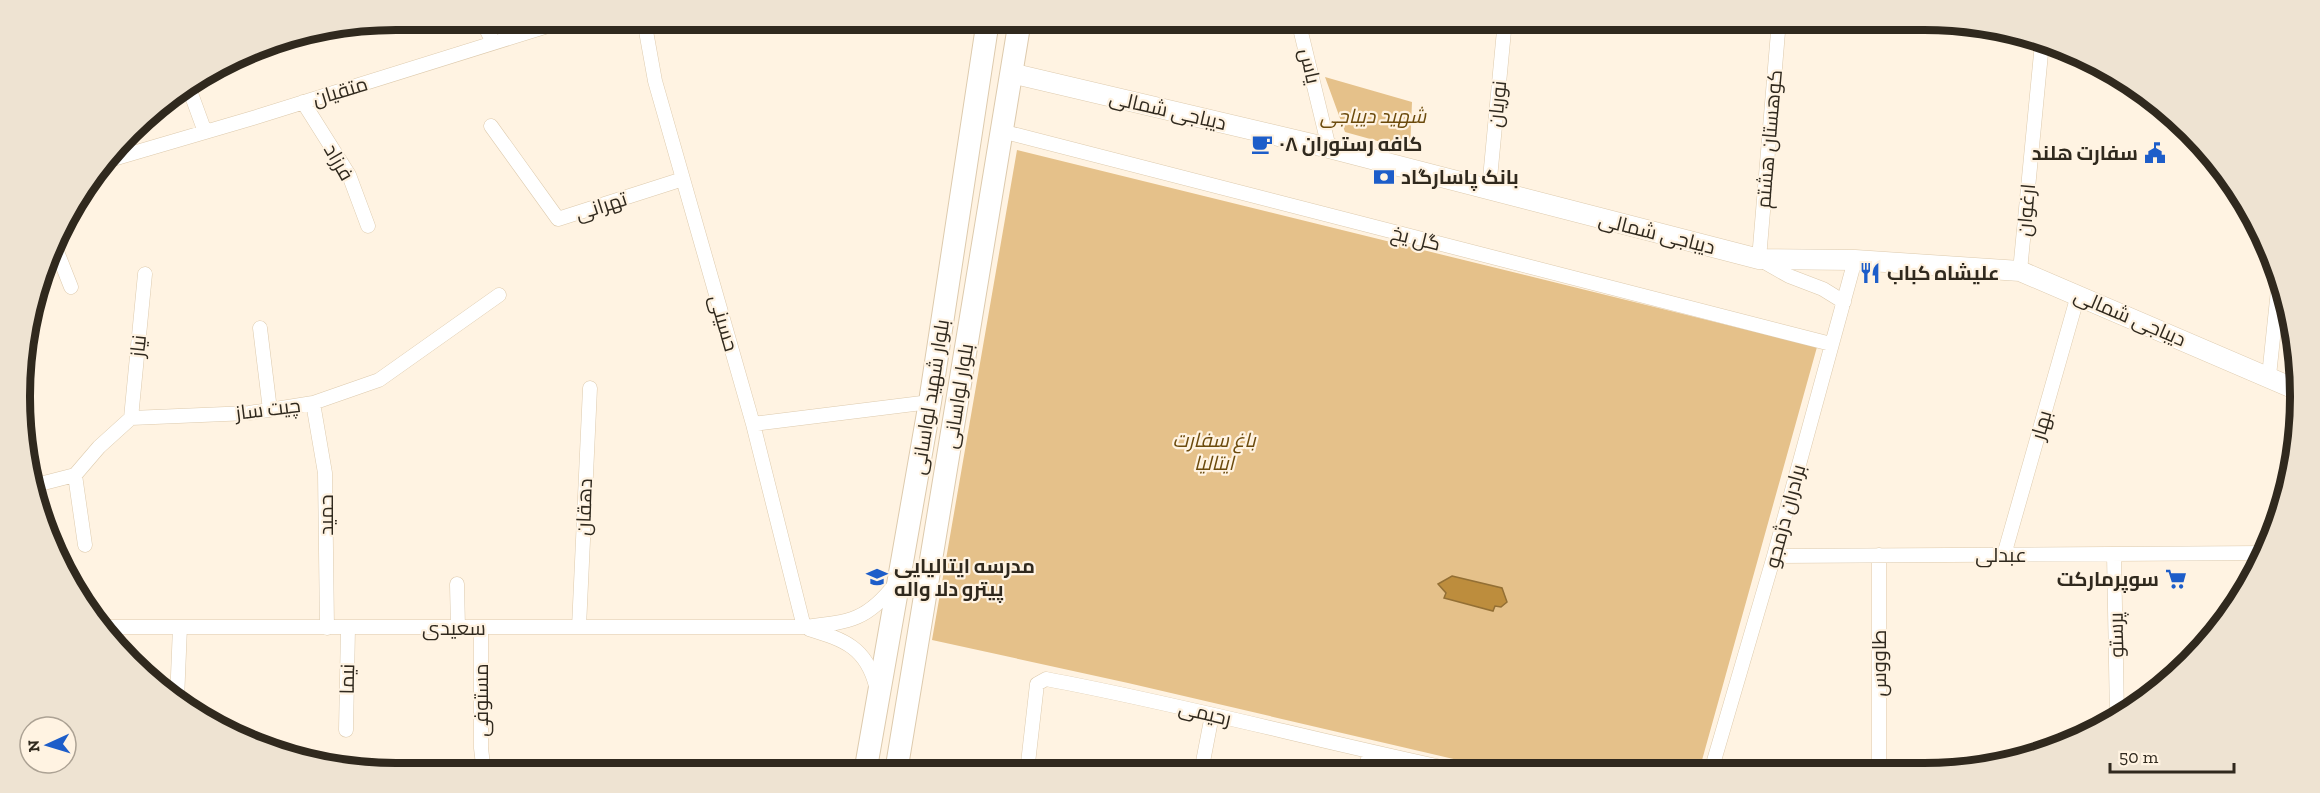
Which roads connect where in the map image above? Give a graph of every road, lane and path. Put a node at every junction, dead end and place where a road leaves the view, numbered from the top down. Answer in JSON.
{"nodes":[{"id":1,"x":487,"y":30,"type":"edge"},
{"id":2,"x":535,"y":30,"type":"edge"},
{"id":3,"x":646,"y":30,"type":"edge"},
{"id":4,"x":986,"y":30,"type":"edge"},
{"id":5,"x":1024,"y":30,"type":"edge"},
{"id":6,"x":1300,"y":30,"type":"edge"},
{"id":7,"x":1504,"y":30,"type":"edge"},
{"id":8,"x":1778,"y":30,"type":"edge"},
{"id":9,"x":493,"y":43,"type":"junction"},
{"id":10,"x":2041,"y":49,"type":"edge"},
{"id":11,"x":1011,"y":73,"type":"junction"},
{"id":12,"x":191,"y":93,"type":"edge"},
{"id":13,"x":303,"y":102,"type":"junction"},
{"id":14,"x":491,"y":126,"type":"dead end"},
{"id":15,"x":1001,"y":131,"type":"junction"},
{"id":16,"x":206,"y":132,"type":"junction"},
{"id":17,"x":1329,"y":148,"type":"junction"},
{"id":18,"x":119,"y":157,"type":"edge"},
{"id":19,"x":684,"y":179,"type":"junction"},
{"id":20,"x":1489,"y":189,"type":"junction"},
{"id":21,"x":368,"y":226,"type":"dead end"},
{"id":22,"x":58,"y":255,"type":"edge"},
{"id":23,"x":1759,"y":259,"type":"junction"},
{"id":24,"x":1855,"y":260,"type":"junction"},
{"id":25,"x":2020,"y":271,"type":"junction"},
{"id":26,"x":145,"y":274,"type":"dead end"},
{"id":27,"x":71,"y":287,"type":"dead end"},
{"id":28,"x":499,"y":295,"type":"dead end"},
{"id":29,"x":2078,"y":295,"type":"junction"},
{"id":30,"x":2277,"y":299,"type":"edge"},
{"id":31,"x":1844,"y":302,"type":"junction"},
{"id":32,"x":260,"y":328,"type":"dead end"},
{"id":33,"x":1831,"y":344,"type":"junction"},
{"id":34,"x":2269,"y":376,"type":"junction"},
{"id":35,"x":2290,"y":385,"type":"edge"},
{"id":36,"x":590,"y":388,"type":"dead end"},
{"id":37,"x":930,"y":402,"type":"junction"},
{"id":38,"x":313,"y":403,"type":"junction"},
{"id":39,"x":270,"y":410,"type":"junction"},
{"id":40,"x":131,"y":418,"type":"junction"},
{"id":41,"x":753,"y":424,"type":"junction"},
{"id":42,"x":75,"y":475,"type":"junction"},
{"id":43,"x":40,"y":484,"type":"edge"},
{"id":44,"x":85,"y":545,"type":"dead end"},
{"id":45,"x":2255,"y":553,"type":"edge"},
{"id":46,"x":2115,"y":554,"type":"junction"},
{"id":47,"x":1879,"y":555,"type":"junction"},
{"id":48,"x":2004,"y":555,"type":"junction"},
{"id":49,"x":1774,"y":556,"type":"junction"},
{"id":50,"x":899,"y":579,"type":"junction"},
{"id":51,"x":457,"y":585,"type":"dead end"},
{"id":52,"x":112,"y":627,"type":"edge"},
{"id":53,"x":180,"y":627,"type":"junction"},
{"id":54,"x":458,"y":627,"type":"junction"},
{"id":55,"x":480,"y":627,"type":"junction"},
{"id":56,"x":579,"y":627,"type":"junction"},
{"id":57,"x":804,"y":627,"type":"junction"},
{"id":58,"x":327,"y":628,"type":"junction"},
{"id":59,"x":348,"y":628,"type":"junction"},
{"id":60,"x":177,"y":690,"type":"edge"},
{"id":61,"x":879,"y":698,"type":"junction"},
{"id":62,"x":2117,"y":708,"type":"edge"},
{"id":63,"x":1212,"y":715,"type":"junction"},
{"id":64,"x":346,"y":730,"type":"dead end"},
{"id":65,"x":1370,"y":753,"type":"junction"},
{"id":66,"x":483,"y":763,"type":"edge"},
{"id":67,"x":867,"y":763,"type":"edge"},
{"id":68,"x":897,"y":763,"type":"edge"},
{"id":69,"x":1028,"y":763,"type":"edge"},
{"id":70,"x":1203,"y":763,"type":"edge"},
{"id":71,"x":1368,"y":763,"type":"edge"},
{"id":72,"x":1419,"y":763,"type":"edge"},
{"id":73,"x":1713,"y":763,"type":"edge"},
{"id":74,"x":1879,"y":763,"type":"edge"}],
"edges":[{"from":1,"to":9,"type":"street"},
{"from":2,"to":9,"type":"street","name":"متقیان"},
{"from":3,"to":19,"type":"street","name":"حسینی"},
{"from":4,"to":37,"type":"main road","name":"بلوار شهید لواسانی"},
{"from":5,"to":11,"type":"main road","name":"بلوار لواسانی"},
{"from":6,"to":17,"type":"street","name":"یاس"},
{"from":7,"to":20,"type":"street","name":"نوریان"},
{"from":8,"to":23,"type":"street","name":"کوهستان هشتم"},
{"from":9,"to":13,"type":"street","name":"متقیان"},
{"from":10,"to":25,"type":"street","name":"ارغوان"},
{"from":11,"to":15,"type":"main road","name":"بلوار لواسانی"},
{"from":11,"to":17,"type":"main road","name":"دیباجی شمالی"},
{"from":12,"to":16,"type":"street"},
{"from":13,"to":16,"type":"street","name":"متقیان"},
{"from":13,"to":21,"type":"street","name":"فرزاد"},
{"from":14,"to":19,"type":"street","name":"تهرانی"},
{"from":15,"to":33,"type":"street","name":"گل یخ"},
{"from":15,"to":68,"type":"main road","name":"بلوار لواسانی"},
{"from":16,"to":18,"type":"street","name":"متقیان"},
{"from":17,"to":20,"type":"main road","name":"دیباجی شمالی"},
{"from":19,"to":41,"type":"street","name":"حسینی"},
{"from":20,"to":23,"type":"main road","name":"دیباجی شمالی"},
{"from":22,"to":27,"type":"street"},
{"from":23,"to":24,"type":"main road","name":"دیباجی شمالی"},
{"from":23,"to":31,"type":"street"},
{"from":24,"to":25,"type":"main road","name":"دیباجی شمالی"},
{"from":24,"to":31,"type":"street","name":"برادران دژمجو"},
{"from":25,"to":29,"type":"main road","name":"دیباجی شمالی"},
{"from":26,"to":40,"type":"street","name":"نیاز"},
{"from":28,"to":38,"type":"street","name":"چیت ساز"},
{"from":29,"to":34,"type":"main road","name":"دیباجی شمالی"},
{"from":29,"to":48,"type":"street","name":"بهار"},
{"from":30,"to":34,"type":"street"},
{"from":31,"to":33,"type":"street","name":"برادران دژمجو"},
{"from":32,"to":39,"type":"street"},
{"from":33,"to":49,"type":"street","name":"برادران دژمجو"},
{"from":34,"to":35,"type":"main road","name":"دیباجی شمالی"},
{"from":36,"to":56,"type":"street","name":"دهقان"},
{"from":37,"to":41,"type":"street"},
{"from":37,"to":50,"type":"main road","name":"بلوار شهید لواسانی"},
{"from":38,"to":39,"type":"street","name":"چیت ساز"},
{"from":38,"to":58,"type":"street","name":"حمید"},
{"from":39,"to":40,"type":"street","name":"چیت ساز"},
{"from":40,"to":42,"type":"street"},
{"from":41,"to":57,"type":"street","name":"حسینی"},
{"from":42,"to":43,"type":"street"},
{"from":42,"to":44,"type":"street"},
{"from":45,"to":46,"type":"street","name":"عبدلی"},
{"from":46,"to":48,"type":"street","name":"عبدلی"},
{"from":46,"to":62,"type":"street","name":"پرستو"},
{"from":47,"to":48,"type":"street","name":"عبدلی"},
{"from":47,"to":49,"type":"street","name":"عبدلی"},
{"from":47,"to":74,"type":"street","name":"طاووس"},
{"from":49,"to":73,"type":"street","name":"برادران دژمجو"},
{"from":50,"to":57,"type":"street","name":"سعیدی"},
{"from":50,"to":61,"type":"main road","name":"بلوار شهید لواسانی"},
{"from":51,"to":54,"type":"street"},
{"from":52,"to":53,"type":"street","name":"سعیدی"},
{"from":53,"to":58,"type":"street","name":"سعیدی"},
{"from":53,"to":60,"type":"street"},
{"from":54,"to":55,"type":"street","name":"سعیدی"},
{"from":54,"to":59,"type":"street","name":"سعیدی"},
{"from":55,"to":56,"type":"street","name":"سعیدی"},
{"from":55,"to":66,"type":"street","name":"مستوفی"},
{"from":56,"to":57,"type":"street","name":"سعیدی"},
{"from":57,"to":61,"type":"street","name":"سعیدی"},
{"from":58,"to":59,"type":"street","name":"سعیدی"},
{"from":59,"to":64,"type":"street","name":"نیما"},
{"from":61,"to":67,"type":"main road","name":"بلوار شهید لواسانی"},
{"from":63,"to":65,"type":"street","name":"رحیمی"},
{"from":63,"to":69,"type":"street","name":"رحیمی"},
{"from":63,"to":70,"type":"street"},
{"from":65,"to":71,"type":"street"},
{"from":65,"to":72,"type":"street","name":"رحیمی"}]}
